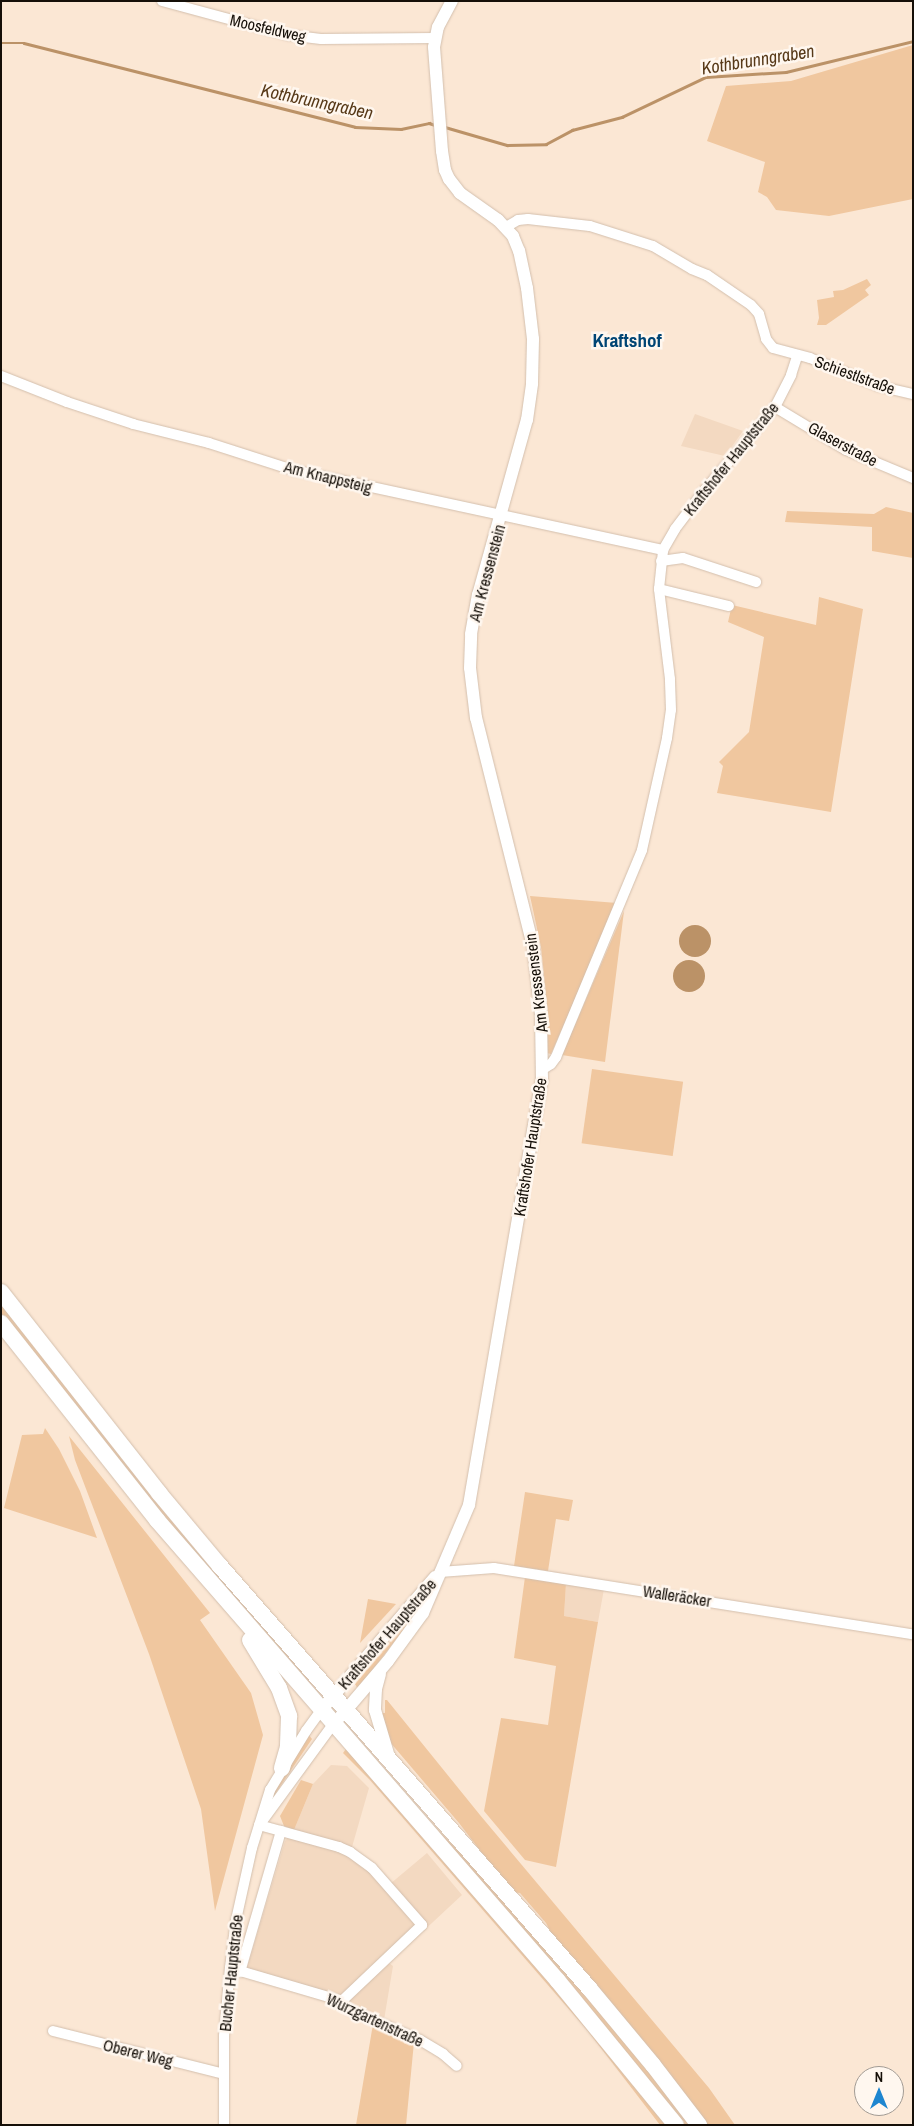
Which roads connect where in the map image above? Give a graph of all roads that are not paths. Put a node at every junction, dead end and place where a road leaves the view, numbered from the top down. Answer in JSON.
{"nodes":[{"id":1,"x":162,"y":1,"type":"edge"},
{"id":2,"x":452,"y":1,"type":"edge"},
{"id":3,"x":435,"y":38,"type":"junction"},
{"id":4,"x":506,"y":227,"type":"junction"},
{"id":5,"x":797,"y":356,"type":"junction"},
{"id":6,"x":1,"y":376,"type":"edge"},
{"id":7,"x":913,"y":394,"type":"edge"},
{"id":8,"x":775,"y":407,"type":"junction"},
{"id":9,"x":913,"y":478,"type":"edge"},
{"id":10,"x":502,"y":515,"type":"junction"},
{"id":11,"x":663,"y":550,"type":"junction"},
{"id":12,"x":661,"y":561,"type":"junction"},
{"id":13,"x":756,"y":582,"type":"dead end"},
{"id":14,"x":659,"y":590,"type":"junction"},
{"id":15,"x":729,"y":606,"type":"dead end"},
{"id":16,"x":543,"y":1069,"type":"junction"},
{"id":17,"x":1,"y":1292,"type":"edge"},
{"id":18,"x":1,"y":1323,"type":"edge"},
{"id":19,"x":440,"y":1572,"type":"junction"},
{"id":20,"x":238,"y":1613,"type":"junction"},
{"id":21,"x":913,"y":1634,"type":"edge"},
{"id":22,"x":381,"y":1670,"type":"junction"},
{"id":23,"x":333,"y":1695,"type":"junction"},
{"id":24,"x":322,"y":1709,"type":"junction"},
{"id":25,"x":346,"y":1710,"type":"junction"},
{"id":26,"x":334,"y":1723,"type":"junction"},
{"id":27,"x":389,"y":1758,"type":"junction"},
{"id":28,"x":282,"y":1768,"type":"junction"},
{"id":29,"x":259,"y":1825,"type":"junction"},
{"id":30,"x":281,"y":1831,"type":"junction"},
{"id":31,"x":235,"y":1970,"type":"junction"},
{"id":32,"x":342,"y":2001,"type":"junction"},
{"id":33,"x":53,"y":2031,"type":"dead end"},
{"id":34,"x":456,"y":2066,"type":"dead end"},
{"id":35,"x":224,"y":2074,"type":"junction"},
{"id":36,"x":224,"y":2125,"type":"edge"},
{"id":37,"x":676,"y":2125,"type":"edge"},
{"id":38,"x":698,"y":2125,"type":"edge"}],
"edges":[{"from":1,"to":3,"type":"street","name":"Moosfeldweg"},
{"from":2,"to":3,"type":"street"},
{"from":3,"to":4,"type":"street"},
{"from":4,"to":5,"type":"street"},
{"from":4,"to":10,"type":"street","name":"Am Kressenstein"},
{"from":5,"to":7,"type":"street","name":"Schiestlstraße"},
{"from":5,"to":8,"type":"street","name":"Kraftshofer Hauptstraße"},
{"from":6,"to":10,"type":"street","name":"Am Knappsteig"},
{"from":8,"to":9,"type":"street","name":"Glaserstraße"},
{"from":8,"to":11,"type":"street","name":"Kraftshofer Hauptstraße"},
{"from":10,"to":11,"type":"street","name":"Am Knappsteig"},
{"from":10,"to":16,"type":"street","name":"Am Kressenstein"},
{"from":11,"to":12,"type":"street","name":"Kraftshofer Hauptstraße"},
{"from":12,"to":13,"type":"street"},
{"from":12,"to":14,"type":"street","name":"Kraftshofer Hauptstraße"},
{"from":14,"to":15,"type":"street"},
{"from":14,"to":16,"type":"street","name":"Kraftshofer Hauptstraße"},
{"from":16,"to":19,"type":"street","name":"Kraftshofer Hauptstraße"},
{"from":17,"to":23,"type":"main road"},
{"from":18,"to":20,"type":"main road"},
{"from":19,"to":21,"type":"street","name":"Walleräcker"},
{"from":19,"to":22,"type":"street","name":"Kraftshofer Hauptstraße"},
{"from":19,"to":23,"type":"street","name":"Kraftshofer Hauptstraße"},
{"from":20,"to":24,"type":"main road"},
{"from":20,"to":28,"type":"main road"},
{"from":22,"to":25,"type":"street","name":"Kraftshofer Hauptstraße"},
{"from":22,"to":27,"type":"street"},
{"from":23,"to":24,"type":"street","name":"Kraftshofer Hauptstraße"},
{"from":23,"to":25,"type":"main road"},
{"from":24,"to":26,"type":"main road"},
{"from":24,"to":28,"type":"street","name":"Bucher Hauptstraße"},
{"from":25,"to":26,"type":"street","name":"Kraftshofer Hauptstraße"},
{"from":25,"to":27,"type":"main road"},
{"from":26,"to":29,"type":"street","name":"Bucher Hauptstraße"},
{"from":26,"to":37,"type":"main road"},
{"from":27,"to":38,"type":"main road"},
{"from":28,"to":29,"type":"street","name":"Bucher Hauptstraße"},
{"from":29,"to":30,"type":"street"},
{"from":29,"to":31,"type":"street","name":"Bucher Hauptstraße"},
{"from":30,"to":31,"type":"street","name":"Bucher Hauptstraße"},
{"from":30,"to":32,"type":"street"},
{"from":31,"to":32,"type":"street","name":"Wurzgartenstraße"},
{"from":31,"to":35,"type":"street","name":"Bucher Hauptstraße"},
{"from":32,"to":34,"type":"street","name":"Wurzgartenstraße"},
{"from":33,"to":35,"type":"street","name":"Oberer Weg"},
{"from":35,"to":36,"type":"street","name":"Bucher Hauptstraße"}]}
